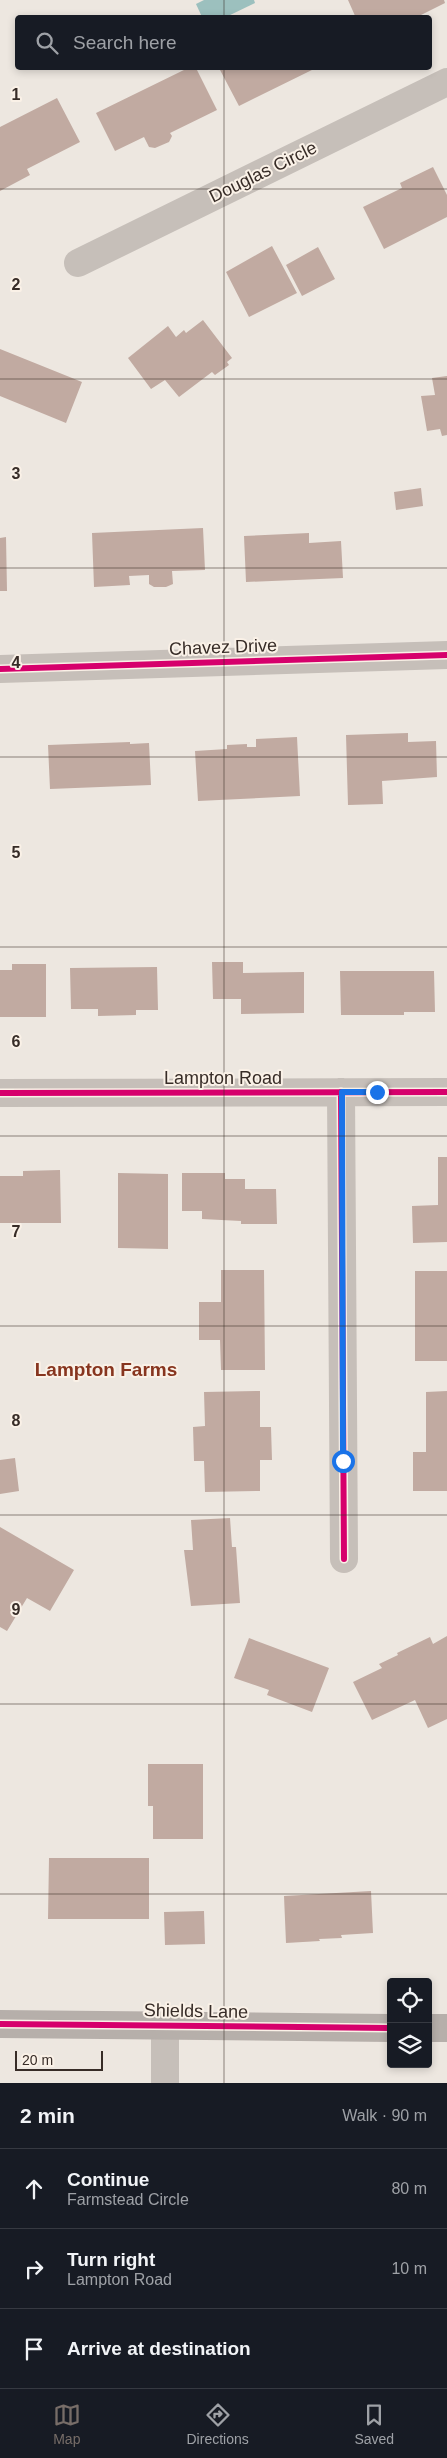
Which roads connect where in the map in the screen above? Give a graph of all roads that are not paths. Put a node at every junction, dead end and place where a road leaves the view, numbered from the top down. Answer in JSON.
{"nodes":[{"id":1,"x":447,"y":82,"type":"edge"},
{"id":2,"x":78,"y":263,"type":"dead end"},
{"id":3,"x":447,"y":655,"type":"edge"},
{"id":4,"x":0,"y":669,"type":"edge"},
{"id":5,"x":342,"y":1092,"type":"junction"},
{"id":6,"x":447,"y":1092,"type":"edge"},
{"id":7,"x":0,"y":1093,"type":"edge"},
{"id":8,"x":344,"y":1559,"type":"dead end"},
{"id":9,"x":0,"y":2024,"type":"edge"},
{"id":10,"x":165,"y":2026,"type":"junction"},
{"id":11,"x":387,"y":2028,"type":"edge"},
{"id":12,"x":432,"y":2028,"type":"edge"},
{"id":13,"x":447,"y":2028,"type":"edge"},
{"id":14,"x":165,"y":2083,"type":"edge"}],
"edges":[{"from":1,"to":2,"type":"street","name":"Douglas Circle"},
{"from":3,"to":4,"type":"street","name":"Chavez Drive"},
{"from":5,"to":6,"type":"street","name":"Lampton Road"},
{"from":5,"to":7,"type":"street","name":"Lampton Road"},
{"from":5,"to":8,"type":"street"},
{"from":9,"to":10,"type":"main road","name":"Shields Lane"},
{"from":10,"to":11,"type":"main road","name":"Shields Lane"},
{"from":10,"to":14,"type":"street"},
{"from":12,"to":13,"type":"main road"}]}
